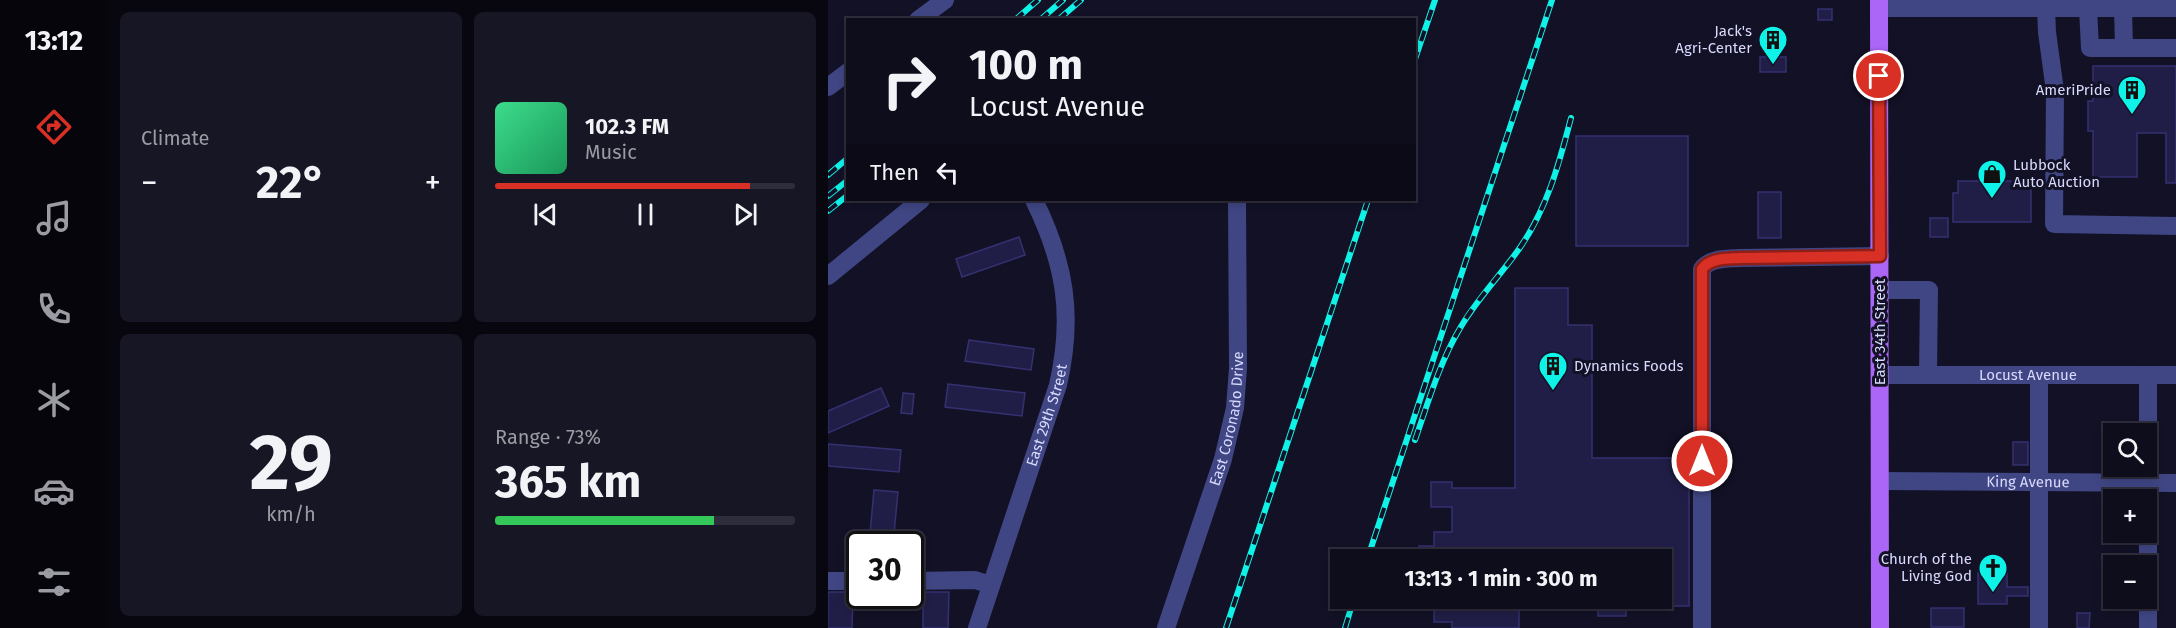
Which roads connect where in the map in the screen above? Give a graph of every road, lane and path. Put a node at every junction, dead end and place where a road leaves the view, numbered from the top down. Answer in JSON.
{"nodes":[{"id":1,"x":945,"y":0,"type":"edge"},
{"id":2,"x":1879,"y":4,"type":"edge"},
{"id":3,"x":2046,"y":8,"type":"junction"},
{"id":4,"x":2088,"y":8,"type":"junction"},
{"id":5,"x":2123,"y":8,"type":"junction"},
{"id":6,"x":2176,"y":8,"type":"edge"},
{"id":7,"x":921,"y":18,"type":"edge"},
{"id":8,"x":2124,"y":48,"type":"junction"},
{"id":9,"x":2176,"y":48,"type":"edge"},
{"id":10,"x":846,"y":74,"type":"edge"},
{"id":11,"x":828,"y":87,"type":"edge"},
{"id":12,"x":920,"y":201,"type":"edge"},
{"id":13,"x":1034,"y":201,"type":"edge"},
{"id":14,"x":1237,"y":201,"type":"edge"},
{"id":15,"x":2176,"y":226,"type":"edge"},
{"id":16,"x":1880,"y":256,"type":"junction"},
{"id":17,"x":828,"y":276,"type":"edge"},
{"id":18,"x":1880,"y":290,"type":"junction"},
{"id":19,"x":1928,"y":374,"type":"junction"},
{"id":20,"x":1880,"y":375,"type":"junction"},
{"id":21,"x":2039,"y":375,"type":"junction"},
{"id":22,"x":2148,"y":375,"type":"junction"},
{"id":23,"x":2176,"y":375,"type":"edge"},
{"id":24,"x":1880,"y":482,"type":"junction"},
{"id":25,"x":2038,"y":482,"type":"junction"},
{"id":26,"x":2147,"y":483,"type":"junction"},
{"id":27,"x":2176,"y":483,"type":"edge"},
{"id":28,"x":828,"y":581,"type":"edge"},
{"id":29,"x":846,"y":581,"type":"edge"},
{"id":30,"x":924,"y":581,"type":"edge"},
{"id":31,"x":991,"y":585,"type":"junction"},
{"id":32,"x":977,"y":628,"type":"edge"},
{"id":33,"x":1166,"y":628,"type":"edge"},
{"id":34,"x":1702,"y":628,"type":"edge"},
{"id":35,"x":1880,"y":628,"type":"edge"},
{"id":36,"x":2038,"y":628,"type":"edge"},
{"id":37,"x":2148,"y":628,"type":"edge"}],
"edges":[{"from":1,"to":7,"type":"street"},
{"from":2,"to":3,"type":"street"},
{"from":2,"to":16,"type":"main road","name":"East 34th Street"},
{"from":3,"to":4,"type":"street"},
{"from":3,"to":15,"type":"street"},
{"from":4,"to":5,"type":"street"},
{"from":4,"to":8,"type":"street"},
{"from":5,"to":6,"type":"street"},
{"from":5,"to":8,"type":"street"},
{"from":8,"to":9,"type":"street"},
{"from":10,"to":11,"type":"street"},
{"from":12,"to":17,"type":"street"},
{"from":13,"to":31,"type":"street","name":"East 29th Street"},
{"from":14,"to":33,"type":"street","name":"East Coronado Drive"},
{"from":16,"to":18,"type":"main road","name":"East 34th Street"},
{"from":16,"to":34,"type":"street"},
{"from":18,"to":19,"type":"street"},
{"from":18,"to":20,"type":"main road","name":"East 34th Street"},
{"from":19,"to":20,"type":"street","name":"Locust Avenue"},
{"from":19,"to":21,"type":"street","name":"Locust Avenue"},
{"from":20,"to":24,"type":"main road","name":"East 34th Street"},
{"from":21,"to":22,"type":"street","name":"Locust Avenue"},
{"from":21,"to":25,"type":"street"},
{"from":22,"to":23,"type":"street","name":"Locust Avenue"},
{"from":22,"to":26,"type":"street"},
{"from":24,"to":25,"type":"street","name":"King Avenue"},
{"from":24,"to":35,"type":"main road","name":"East 34th Street"},
{"from":25,"to":26,"type":"street","name":"King Avenue"},
{"from":25,"to":36,"type":"street"},
{"from":26,"to":27,"type":"street","name":"King Avenue"},
{"from":26,"to":37,"type":"street"},
{"from":28,"to":29,"type":"street"},
{"from":30,"to":31,"type":"street"},
{"from":31,"to":32,"type":"street","name":"East 29th Street"}]}
